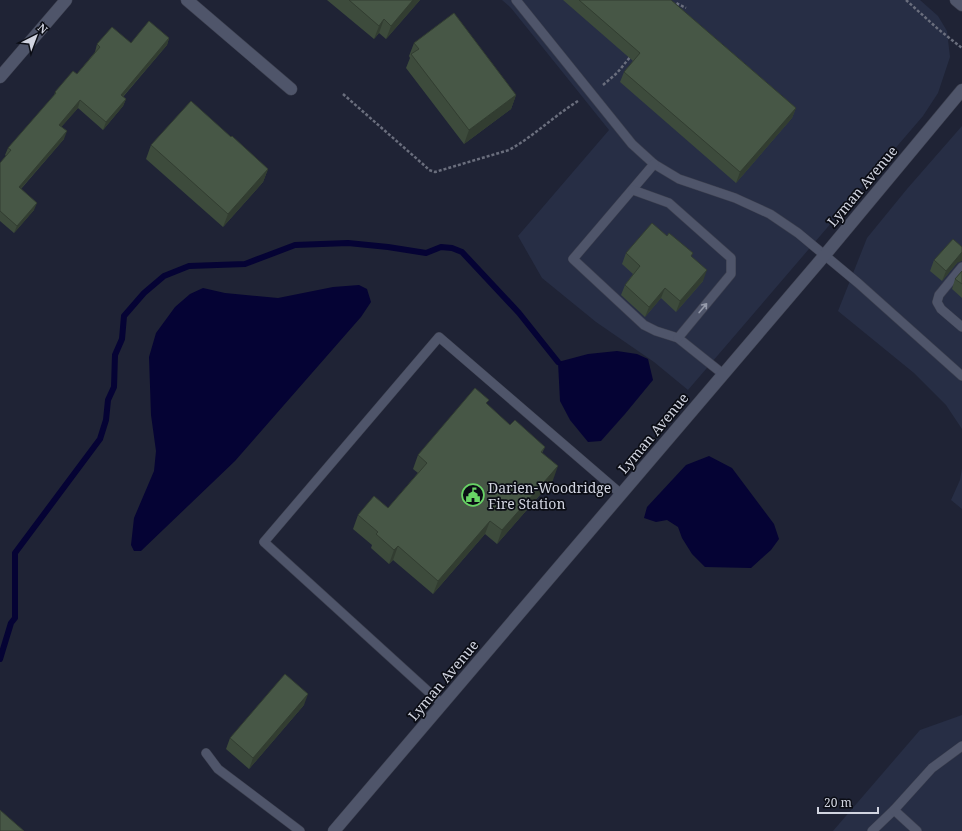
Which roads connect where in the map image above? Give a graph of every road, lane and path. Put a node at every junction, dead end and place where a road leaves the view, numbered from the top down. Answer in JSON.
{"nodes":[{"id":1,"x":66,"y":0,"type":"edge"},
{"id":2,"x":187,"y":0,"type":"edge"},
{"id":3,"x":516,"y":0,"type":"edge"},
{"id":4,"x":906,"y":0,"type":"edge"},
{"id":5,"x":956,"y":0,"type":"edge"},
{"id":6,"x":962,"y":5,"type":"edge"},
{"id":7,"x":670,"y":6,"type":"edge"},
{"id":8,"x":686,"y":8,"type":"dead end"},
{"id":9,"x":962,"y":48,"type":"edge"},
{"id":10,"x":634,"y":51,"type":"edge"},
{"id":11,"x":0,"y":77,"type":"edge"},
{"id":12,"x":601,"y":87,"type":"dead end"},
{"id":13,"x":291,"y":89,"type":"dead end"},
{"id":14,"x":962,"y":90,"type":"edge"},
{"id":15,"x":343,"y":94,"type":"dead end"},
{"id":16,"x":580,"y":100,"type":"dead end"},
{"id":17,"x":654,"y":164,"type":"junction"},
{"id":18,"x":633,"y":190,"type":"junction"},
{"id":19,"x":824,"y":256,"type":"junction"},
{"id":20,"x":962,"y":267,"type":"edge"},
{"id":21,"x":962,"y":327,"type":"edge"},
{"id":22,"x":678,"y":338,"type":"junction"},
{"id":23,"x":723,"y":374,"type":"junction"},
{"id":24,"x":962,"y":376,"type":"edge"},
{"id":25,"x":621,"y":494,"type":"junction"},
{"id":26,"x":442,"y":704,"type":"junction"},
{"id":27,"x":962,"y":746,"type":"edge"},
{"id":28,"x":206,"y":753,"type":"dead end"},
{"id":29,"x":894,"y":810,"type":"junction"},
{"id":30,"x":300,"y":831,"type":"edge"},
{"id":31,"x":334,"y":831,"type":"edge"},
{"id":32,"x":872,"y":831,"type":"edge"},
{"id":33,"x":917,"y":831,"type":"edge"}],
"edges":[{"from":1,"to":11,"type":"street"},
{"from":2,"to":13,"type":"street"},
{"from":3,"to":17,"type":"lane"},
{"from":4,"to":9,"type":"path"},
{"from":5,"to":6,"type":"street"},
{"from":7,"to":8,"type":"path"},
{"from":10,"to":12,"type":"path"},
{"from":14,"to":19,"type":"street","name":"Lyman Avenue"},
{"from":15,"to":16,"type":"path"},
{"from":17,"to":18,"type":"lane"},
{"from":17,"to":19,"type":"lane"},
{"from":22,"to":18,"type":"lane","one_way":true},
{"from":18,"to":22,"type":"lane"},
{"from":19,"to":23,"type":"street","name":"Lyman Avenue"},
{"from":19,"to":24,"type":"lane"},
{"from":20,"to":21,"type":"lane"},
{"from":22,"to":23,"type":"lane"},
{"from":23,"to":25,"type":"street","name":"Lyman Avenue"},
{"from":25,"to":26,"type":"street","name":"Lyman Avenue"},
{"from":25,"to":26,"type":"lane"},
{"from":26,"to":31,"type":"street","name":"Lyman Avenue"},
{"from":27,"to":29,"type":"lane"},
{"from":28,"to":30,"type":"lane"},
{"from":29,"to":32,"type":"lane"},
{"from":29,"to":33,"type":"lane"}]}
